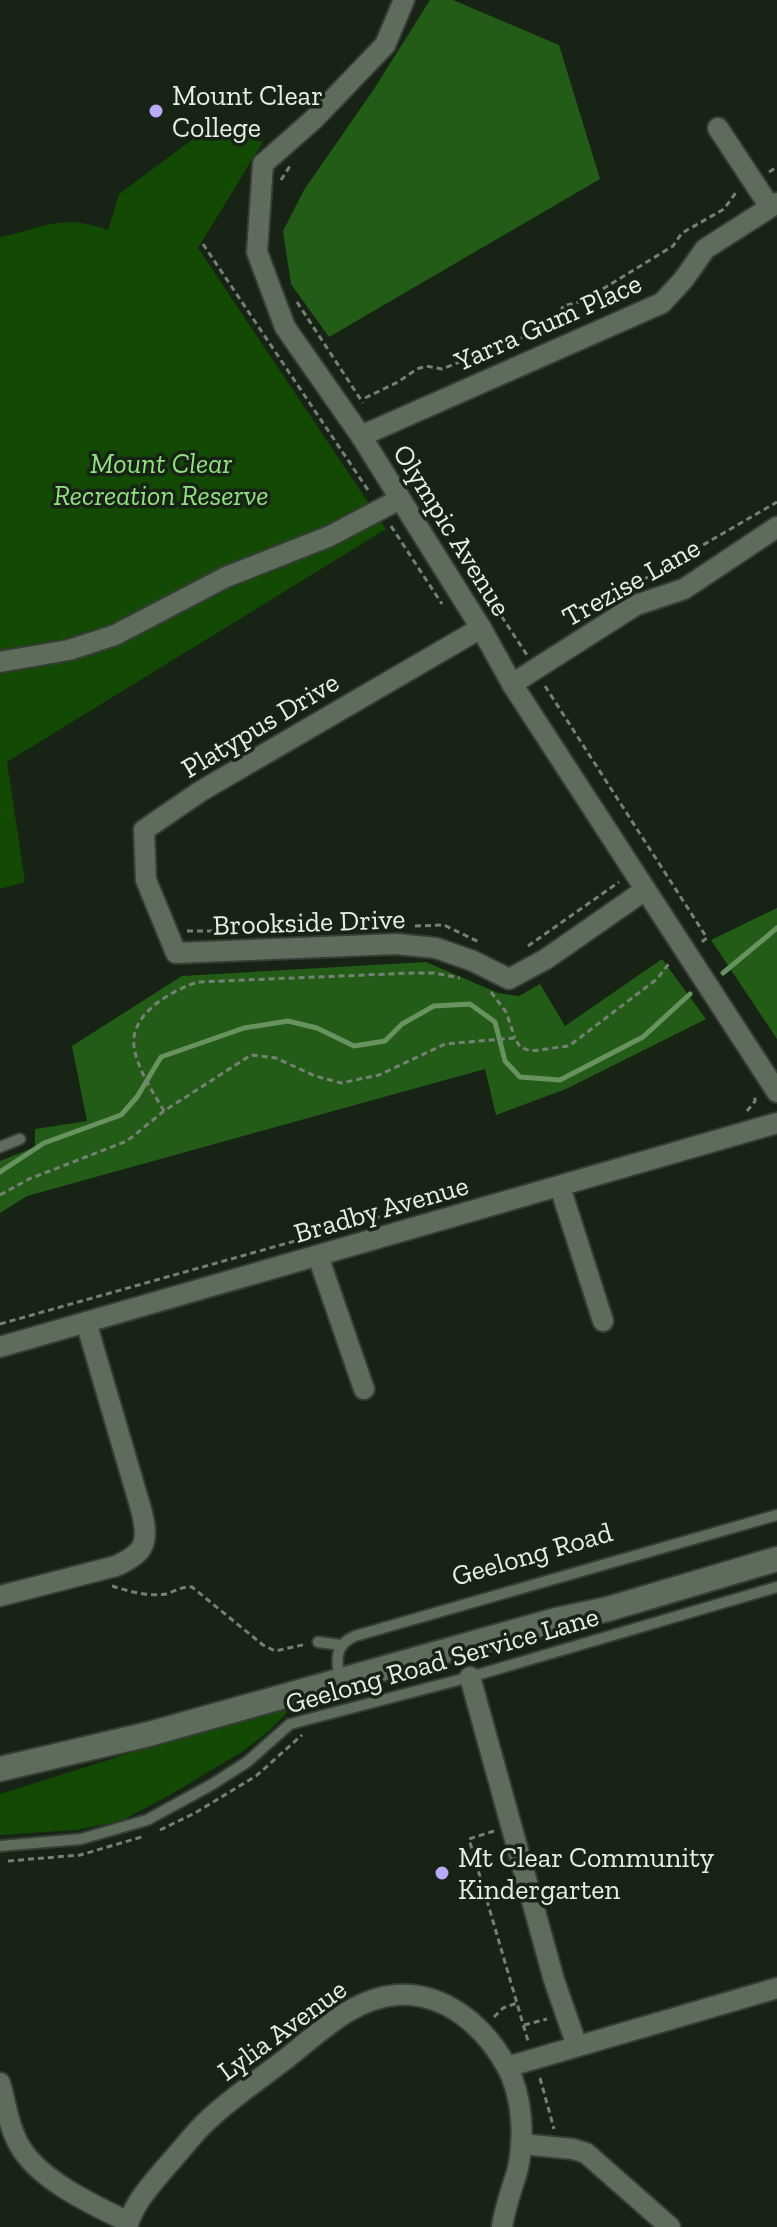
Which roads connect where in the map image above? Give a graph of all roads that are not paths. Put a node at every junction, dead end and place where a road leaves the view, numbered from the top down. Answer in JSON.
{"nodes":[{"id":1,"x":404,"y":0,"type":"edge"},
{"id":2,"x":718,"y":128,"type":"dead end"},
{"id":3,"x":774,"y":205,"type":"edge"},
{"id":4,"x":361,"y":436,"type":"junction"},
{"id":5,"x":408,"y":492,"type":"junction"},
{"id":6,"x":777,"y":527,"type":"edge"},
{"id":7,"x":481,"y":628,"type":"junction"},
{"id":8,"x":0,"y":662,"type":"edge"},
{"id":9,"x":512,"y":684,"type":"junction"},
{"id":10,"x":645,"y":890,"type":"junction"},
{"id":11,"x":160,"y":914,"type":"joint"},
{"id":12,"x":777,"y":1092,"type":"edge"},
{"id":13,"x":777,"y":1123,"type":"edge"},
{"id":14,"x":20,"y":1139,"type":"dead end"},
{"id":15,"x":0,"y":1147,"type":"edge"},
{"id":16,"x":560,"y":1187,"type":"junction"},
{"id":17,"x":318,"y":1256,"type":"junction"},
{"id":18,"x":603,"y":1321,"type":"dead end"},
{"id":19,"x":86,"y":1322,"type":"junction"},
{"id":20,"x":0,"y":1347,"type":"edge"},
{"id":21,"x":364,"y":1389,"type":"dead end"},
{"id":22,"x":777,"y":1515,"type":"edge"},
{"id":23,"x":777,"y":1545,"type":"edge"},
{"id":24,"x":777,"y":1559,"type":"edge"},
{"id":25,"x":777,"y":1587,"type":"edge"},
{"id":26,"x":0,"y":1596,"type":"edge"},
{"id":27,"x":556,"y":1620,"type":"junction"},
{"id":28,"x":318,"y":1642,"type":"road end"},
{"id":29,"x":341,"y":1645,"type":"junction"},
{"id":30,"x":470,"y":1677,"type":"junction"},
{"id":31,"x":340,"y":1681,"type":"junction"},
{"id":32,"x":149,"y":1734,"type":"junction"},
{"id":33,"x":0,"y":1769,"type":"edge"},
{"id":34,"x":0,"y":1785,"type":"edge"},
{"id":35,"x":0,"y":1846,"type":"edge"},
{"id":36,"x":777,"y":1988,"type":"edge"},
{"id":37,"x":577,"y":2046,"type":"junction"},
{"id":38,"x":507,"y":2067,"type":"junction"},
{"id":39,"x":0,"y":2083,"type":"edge"},
{"id":40,"x":521,"y":2144,"type":"junction"},
{"id":41,"x":129,"y":2219,"type":"edge"},
{"id":42,"x":502,"y":2227,"type":"edge"},
{"id":43,"x":670,"y":2227,"type":"edge"}],
"edges":[{"from":1,"to":4,"type":"street","name":"Olympic Avenue"},
{"from":2,"to":3,"type":"street"},
{"from":3,"to":4,"type":"street","name":"Yarra Gum Place"},
{"from":4,"to":5,"type":"street","name":"Olympic Avenue"},
{"from":5,"to":7,"type":"street","name":"Olympic Avenue"},
{"from":5,"to":8,"type":"street"},
{"from":6,"to":9,"type":"street","name":"Trezise Lane"},
{"from":7,"to":9,"type":"street","name":"Olympic Avenue"},
{"from":7,"to":11,"type":"street","name":"Platypus Drive"},
{"from":9,"to":10,"type":"street","name":"Olympic Avenue"},
{"from":10,"to":11,"type":"street","name":"Brookside Drive"},
{"from":10,"to":12,"type":"street","name":"Olympic Avenue"},
{"from":13,"to":16,"type":"street","name":"Bradby Avenue"},
{"from":14,"to":15,"type":"lane"},
{"from":16,"to":17,"type":"street","name":"Bradby Avenue"},
{"from":16,"to":18,"type":"street"},
{"from":17,"to":19,"type":"street","name":"Bradby Avenue"},
{"from":17,"to":21,"type":"street"},
{"from":19,"to":20,"type":"street","name":"Bradby Avenue"},
{"from":19,"to":26,"type":"street"},
{"from":22,"to":29,"type":"lane","name":"Geelong Road"},
{"from":23,"to":27,"type":"main road"},
{"from":24,"to":27,"type":"main road"},
{"from":25,"to":30,"type":"lane","name":"Geelong Road Service Lane"},
{"from":27,"to":31,"type":"main road"},
{"from":28,"to":29,"type":"lane"},
{"from":29,"to":31,"type":"lane"},
{"from":30,"to":35,"type":"lane","name":"Geelong Road Service Lane"},
{"from":30,"to":37,"type":"street"},
{"from":31,"to":32,"type":"main road"},
{"from":32,"to":33,"type":"main road"},
{"from":32,"to":34,"type":"main road"},
{"from":36,"to":37,"type":"street"},
{"from":37,"to":38,"type":"street"},
{"from":38,"to":40,"type":"street","name":"Lylia Avenue"},
{"from":38,"to":41,"type":"street","name":"Lylia Avenue"},
{"from":39,"to":41,"type":"street"},
{"from":40,"to":42,"type":"street","name":"Lylia Avenue"},
{"from":40,"to":43,"type":"street"}]}
